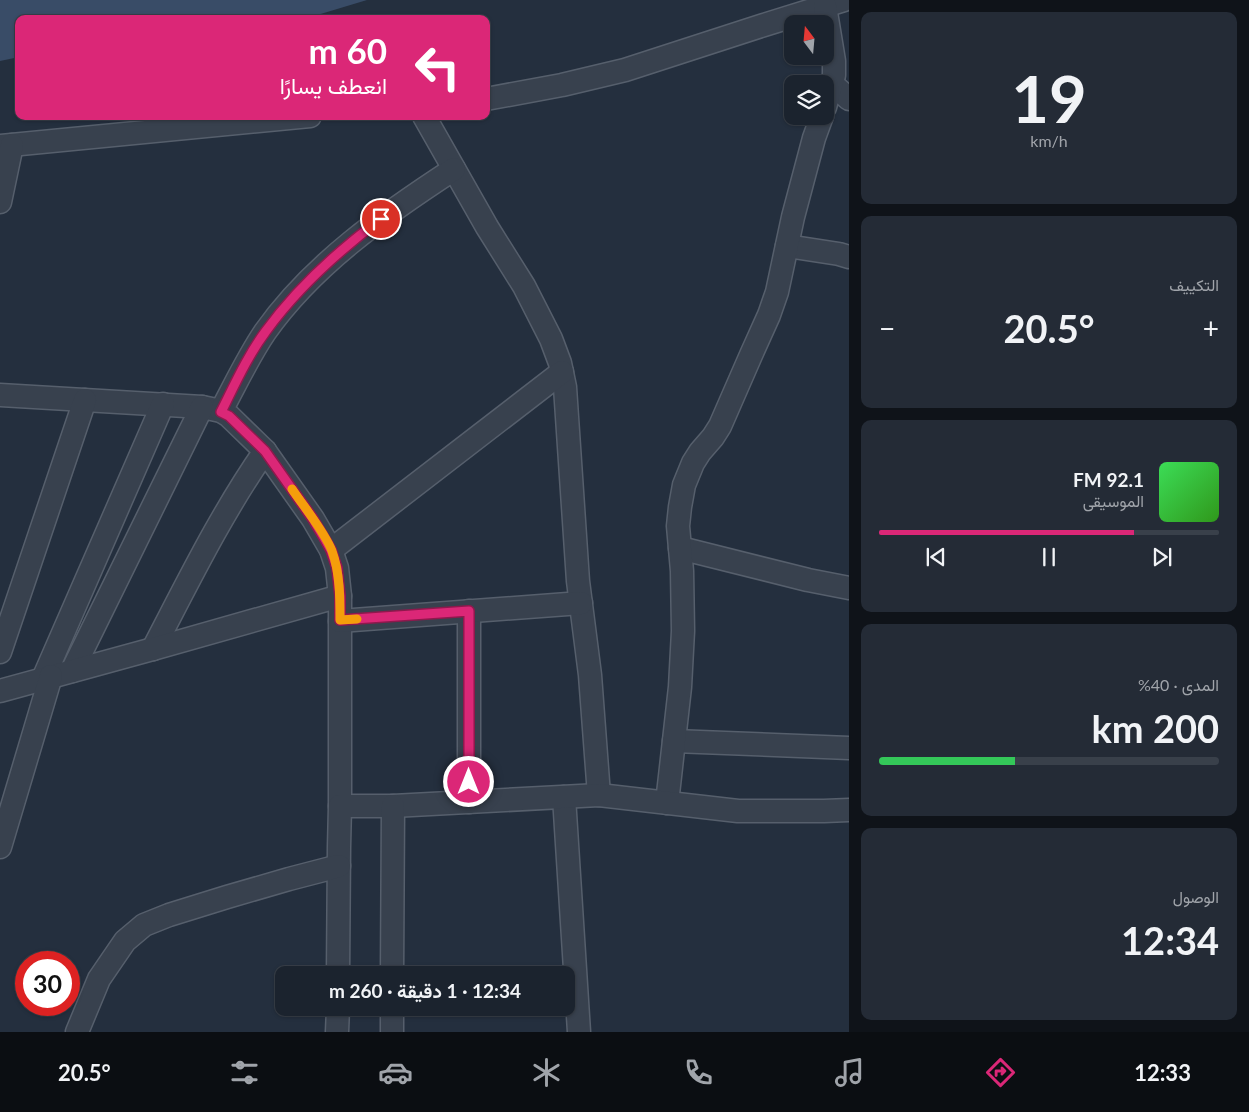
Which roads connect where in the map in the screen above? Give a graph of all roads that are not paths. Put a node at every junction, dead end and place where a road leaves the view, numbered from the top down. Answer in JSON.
{"nodes":[{"id":1,"x":835,"y":3,"type":"edge"},
{"id":2,"x":834,"y":75,"type":"edge"},
{"id":3,"x":834,"y":86,"type":"edge"},
{"id":4,"x":490,"y":98,"type":"edge"},
{"id":5,"x":849,"y":99,"type":"edge"},
{"id":6,"x":271,"y":120,"type":"edge"},
{"id":7,"x":426,"y":120,"type":"edge"},
{"id":8,"x":819,"y":125,"type":"edge"},
{"id":9,"x":6,"y":145,"type":"edge"},
{"id":10,"x":454,"y":169,"type":"junction"},
{"id":11,"x":0,"y":202,"type":"edge"},
{"id":12,"x":787,"y":246,"type":"junction"},
{"id":13,"x":849,"y":257,"type":"edge"},
{"id":14,"x":562,"y":372,"type":"junction"},
{"id":15,"x":0,"y":395,"type":"edge"},
{"id":16,"x":86,"y":400,"type":"junction"},
{"id":17,"x":163,"y":404,"type":"junction"},
{"id":18,"x":211,"y":409,"type":"junction"},
{"id":19,"x":265,"y":451,"type":"junction"},
{"id":20,"x":680,"y":548,"type":"junction"},
{"id":21,"x":331,"y":550,"type":"junction"},
{"id":22,"x":849,"y":588,"type":"edge"},
{"id":23,"x":340,"y":596,"type":"junction"},
{"id":24,"x":581,"y":603,"type":"junction"},
{"id":25,"x":469,"y":611,"type":"junction"},
{"id":26,"x":340,"y":620,"type":"junction"},
{"id":27,"x":153,"y":649,"type":"junction"},
{"id":28,"x":0,"y":652,"type":"edge"},
{"id":29,"x":55,"y":675,"type":"junction"},
{"id":30,"x":0,"y":691,"type":"edge"},
{"id":31,"x":674,"y":741,"type":"junction"},
{"id":32,"x":849,"y":748,"type":"edge"},
{"id":33,"x":599,"y":795,"type":"junction"},
{"id":34,"x":564,"y":797,"type":"junction"},
{"id":35,"x":470,"y":802,"type":"junction"},
{"id":36,"x":667,"y":803,"type":"junction"},
{"id":37,"x":340,"y":806,"type":"junction"},
{"id":38,"x":393,"y":806,"type":"junction"},
{"id":39,"x":849,"y":810,"type":"edge"},
{"id":40,"x":0,"y":846,"type":"edge"},
{"id":41,"x":339,"y":866,"type":"junction"},
{"id":42,"x":338,"y":966,"type":"edge"},
{"id":43,"x":392,"y":966,"type":"edge"},
{"id":44,"x":338,"y":1016,"type":"edge"},
{"id":45,"x":392,"y":1016,"type":"edge"},
{"id":46,"x":77,"y":1032,"type":"edge"},
{"id":47,"x":337,"y":1032,"type":"edge"},
{"id":48,"x":392,"y":1032,"type":"edge"},
{"id":49,"x":579,"y":1032,"type":"edge"}],
"edges":[{"from":1,"to":2,"type":"street"},
{"from":1,"to":4,"type":"street"},
{"from":3,"to":5,"type":"street"},
{"from":6,"to":9,"type":"street"},
{"from":7,"to":10,"type":"street"},
{"from":8,"to":12,"type":"street"},
{"from":9,"to":11,"type":"street"},
{"from":10,"to":14,"type":"street"},
{"from":10,"to":18,"type":"street"},
{"from":12,"to":13,"type":"street"},
{"from":12,"to":20,"type":"street"},
{"from":14,"to":21,"type":"street"},
{"from":14,"to":24,"type":"street"},
{"from":15,"to":16,"type":"street"},
{"from":16,"to":17,"type":"street"},
{"from":16,"to":28,"type":"street"},
{"from":17,"to":18,"type":"street"},
{"from":17,"to":29,"type":"street"},
{"from":18,"to":19,"type":"street"},
{"from":18,"to":29,"type":"street"},
{"from":19,"to":21,"type":"street"},
{"from":19,"to":27,"type":"street"},
{"from":20,"to":22,"type":"street"},
{"from":20,"to":31,"type":"street"},
{"from":21,"to":23,"type":"street"},
{"from":23,"to":26,"type":"street"},
{"from":23,"to":27,"type":"street"},
{"from":24,"to":25,"type":"street"},
{"from":24,"to":33,"type":"street"},
{"from":25,"to":26,"type":"street"},
{"from":25,"to":35,"type":"street"},
{"from":26,"to":37,"type":"street"},
{"from":27,"to":29,"type":"street"},
{"from":29,"to":30,"type":"street"},
{"from":29,"to":40,"type":"street"},
{"from":31,"to":32,"type":"street"},
{"from":31,"to":36,"type":"street"},
{"from":33,"to":34,"type":"street"},
{"from":33,"to":36,"type":"street"},
{"from":34,"to":35,"type":"street"},
{"from":34,"to":49,"type":"street"},
{"from":35,"to":38,"type":"street"},
{"from":36,"to":39,"type":"street"},
{"from":37,"to":38,"type":"street"},
{"from":37,"to":41,"type":"street"},
{"from":38,"to":43,"type":"street"},
{"from":41,"to":42,"type":"street"},
{"from":41,"to":46,"type":"street"},
{"from":44,"to":47,"type":"street"},
{"from":45,"to":48,"type":"street"}]}
